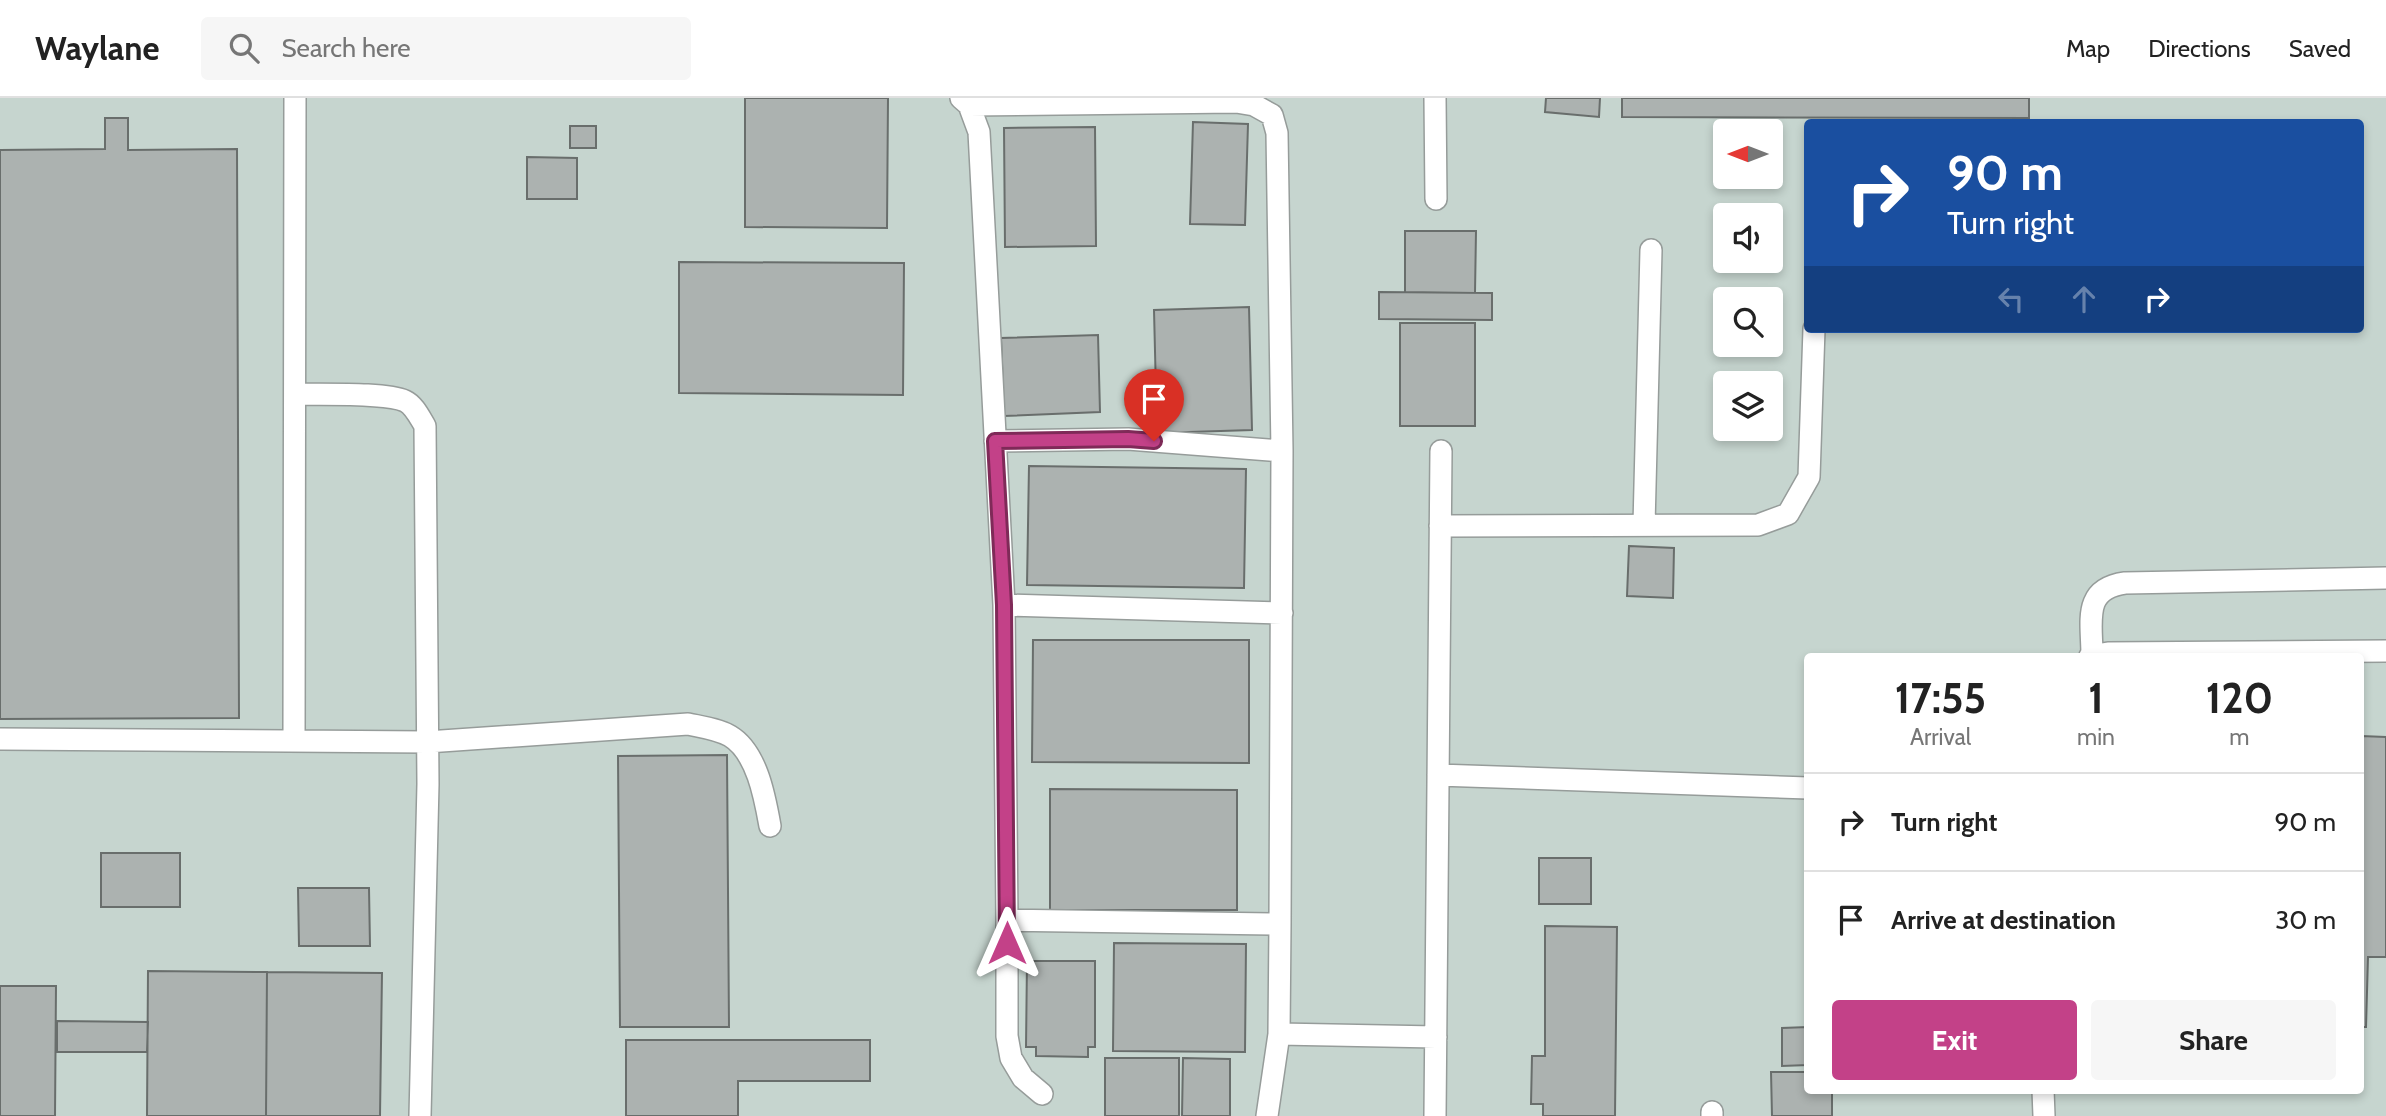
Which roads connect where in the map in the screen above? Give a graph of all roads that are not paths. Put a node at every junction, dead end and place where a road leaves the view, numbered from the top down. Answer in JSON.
{"nodes":[{"id":1,"x":295,"y":98,"type":"edge"},
{"id":2,"x":1435,"y":98,"type":"edge"},
{"id":3,"x":965,"y":102,"type":"edge"},
{"id":4,"x":1436,"y":199,"type":"dead end"},
{"id":5,"x":1650,"y":250,"type":"dead end"},
{"id":6,"x":1814,"y":333,"type":"edge"},
{"id":7,"x":295,"y":394,"type":"junction"},
{"id":8,"x":995,"y":441,"type":"junction"},
{"id":9,"x":1282,"y":451,"type":"junction"},
{"id":10,"x":1441,"y":451,"type":"dead end"},
{"id":11,"x":1644,"y":525,"type":"junction"},
{"id":12,"x":1440,"y":526,"type":"junction"},
{"id":13,"x":2386,"y":578,"type":"edge"},
{"id":14,"x":1004,"y":605,"type":"junction"},
{"id":15,"x":1282,"y":613,"type":"junction"},
{"id":16,"x":2386,"y":651,"type":"edge"},
{"id":17,"x":2091,"y":653,"type":"edge"},
{"id":18,"x":2108,"y":653,"type":"edge"},
{"id":19,"x":0,"y":739,"type":"edge"},
{"id":20,"x":294,"y":741,"type":"junction"},
{"id":21,"x":427,"y":742,"type":"junction"},
{"id":22,"x":1438,"y":775,"type":"junction"},
{"id":23,"x":1804,"y":788,"type":"edge"},
{"id":24,"x":770,"y":826,"type":"dead end"},
{"id":25,"x":1007,"y":920,"type":"junction"},
{"id":26,"x":1280,"y":925,"type":"junction"},
{"id":27,"x":1279,"y":1034,"type":"junction"},
{"id":28,"x":1436,"y":1037,"type":"junction"},
{"id":29,"x":1042,"y":1094,"type":"dead end"},
{"id":30,"x":2043,"y":1094,"type":"edge"},
{"id":31,"x":420,"y":1116,"type":"edge"},
{"id":32,"x":1268,"y":1116,"type":"edge"},
{"id":33,"x":1435,"y":1116,"type":"edge"},
{"id":34,"x":2044,"y":1116,"type":"edge"}],
"edges":[{"from":1,"to":7,"type":"lane"},
{"from":2,"to":4,"type":"lane"},
{"from":3,"to":8,"type":"lane"},
{"from":3,"to":9,"type":"lane"},
{"from":5,"to":11,"type":"lane"},
{"from":6,"to":11,"type":"lane"},
{"from":7,"to":20,"type":"lane"},
{"from":7,"to":21,"type":"lane"},
{"from":8,"to":9,"type":"lane"},
{"from":8,"to":14,"type":"lane"},
{"from":9,"to":15,"type":"lane"},
{"from":10,"to":12,"type":"lane"},
{"from":11,"to":12,"type":"lane"},
{"from":12,"to":22,"type":"lane"},
{"from":13,"to":17,"type":"lane"},
{"from":14,"to":15,"type":"lane"},
{"from":14,"to":25,"type":"lane"},
{"from":15,"to":26,"type":"lane"},
{"from":16,"to":18,"type":"lane"},
{"from":19,"to":20,"type":"lane"},
{"from":20,"to":21,"type":"lane"},
{"from":21,"to":24,"type":"lane"},
{"from":21,"to":31,"type":"lane"},
{"from":22,"to":23,"type":"lane"},
{"from":22,"to":28,"type":"lane"},
{"from":25,"to":26,"type":"lane"},
{"from":25,"to":29,"type":"lane"},
{"from":26,"to":27,"type":"lane"},
{"from":27,"to":28,"type":"lane"},
{"from":27,"to":32,"type":"lane"},
{"from":28,"to":33,"type":"lane"},
{"from":30,"to":34,"type":"lane"}]}
